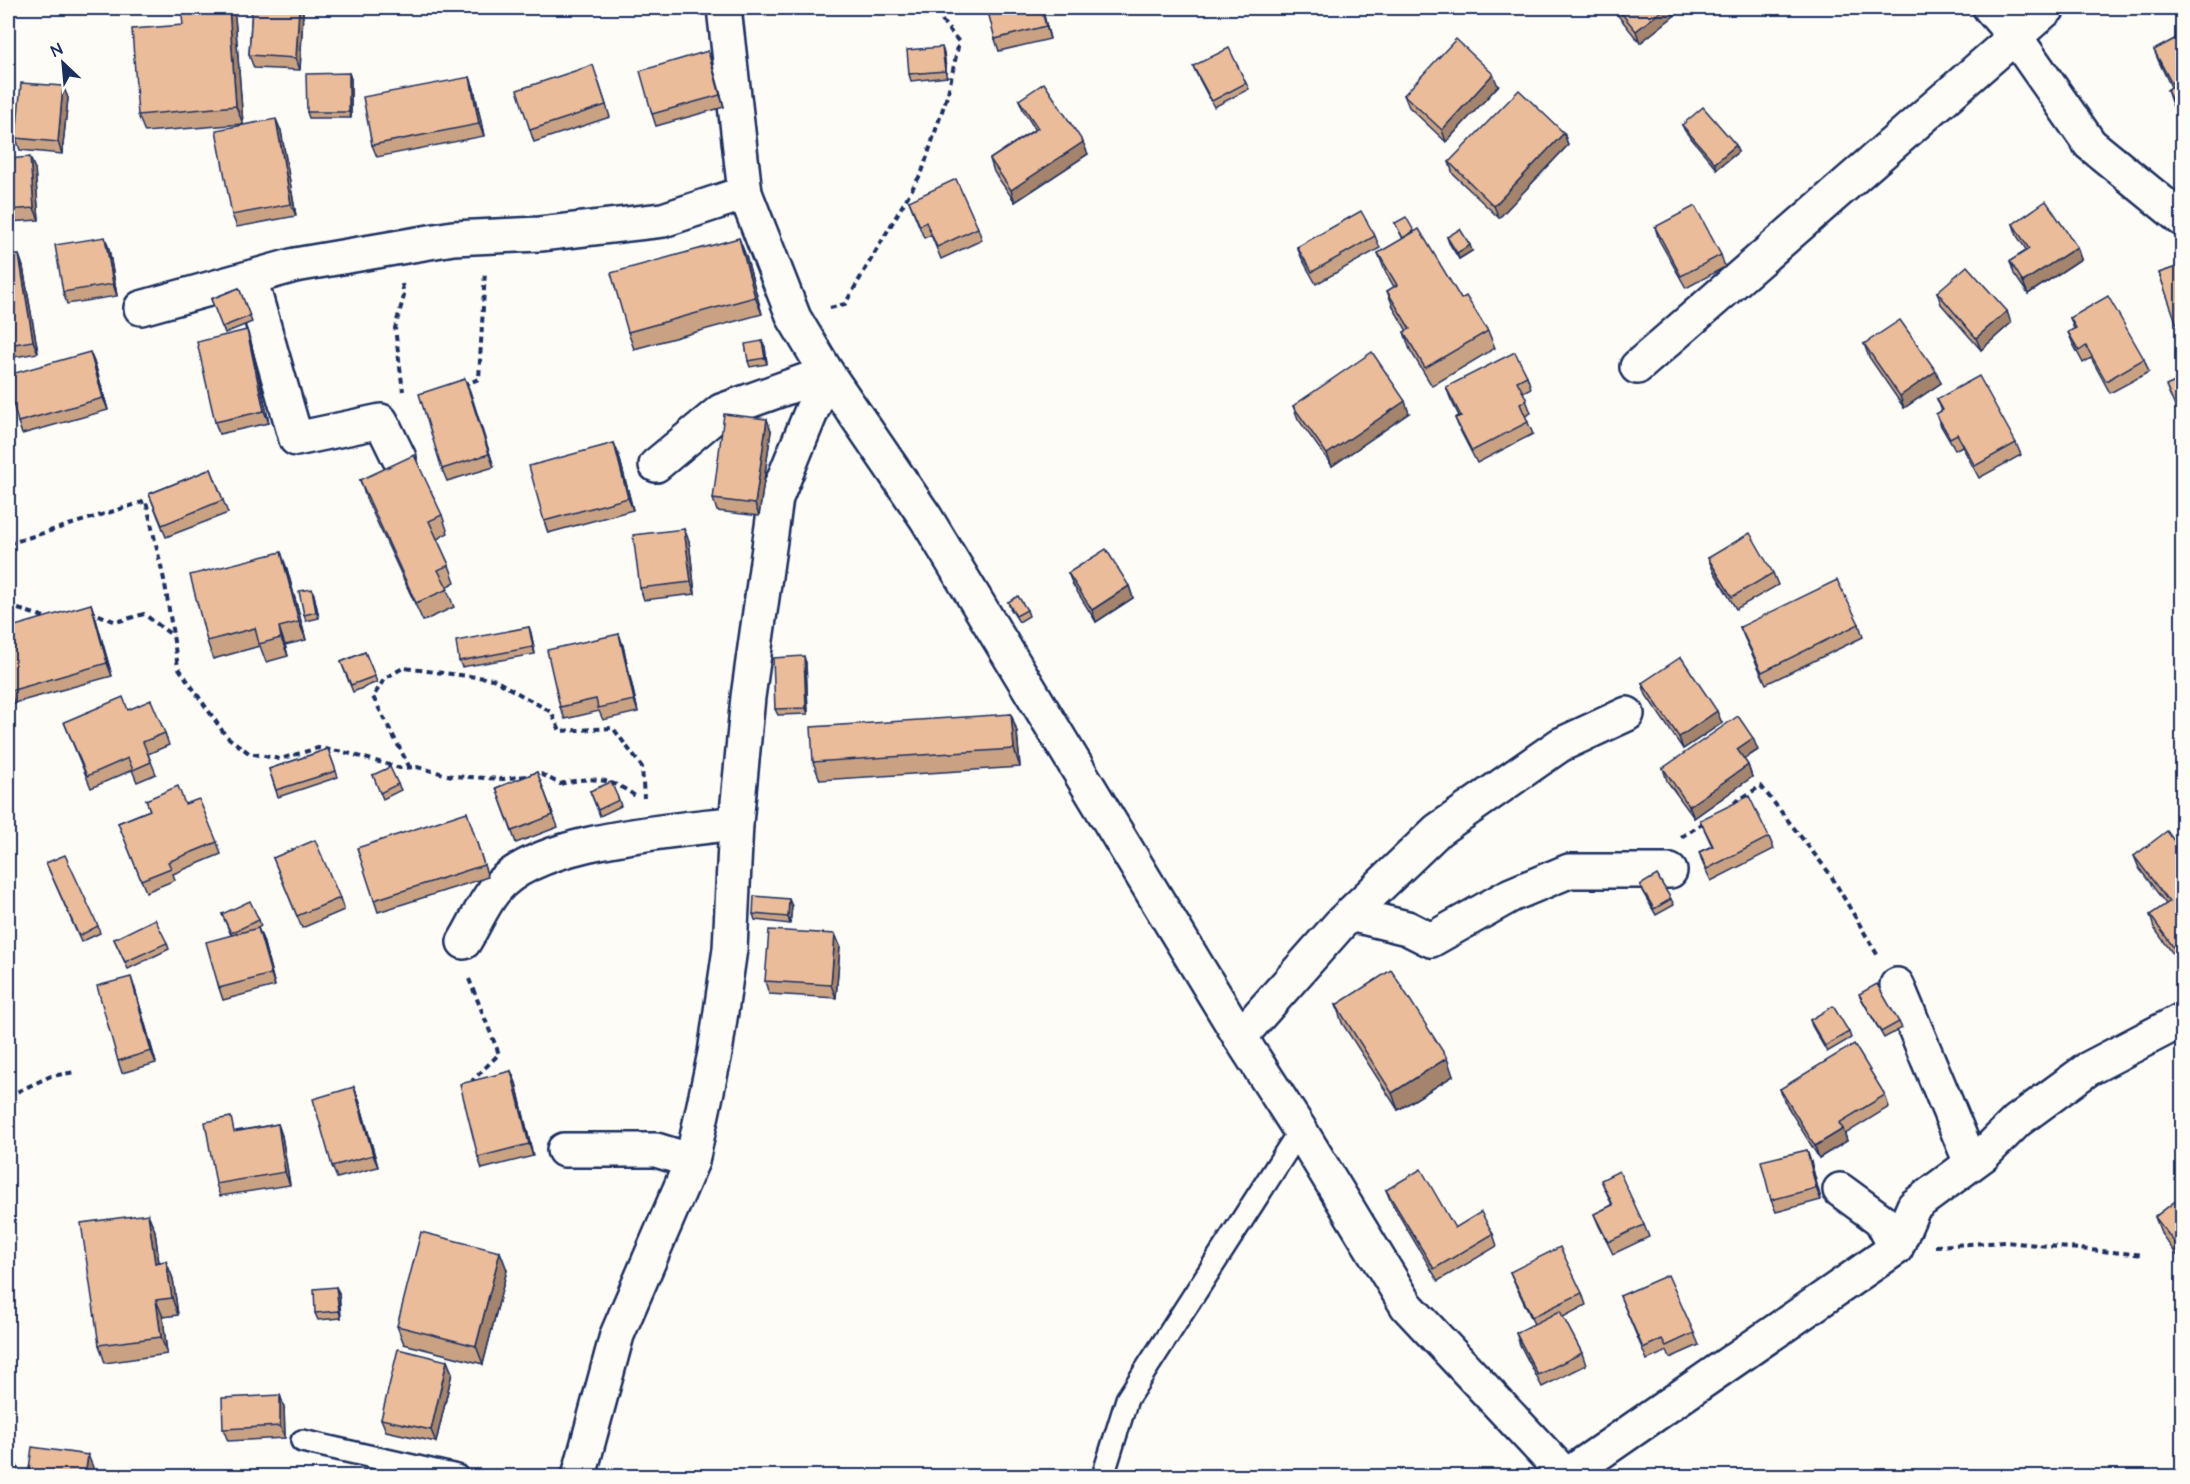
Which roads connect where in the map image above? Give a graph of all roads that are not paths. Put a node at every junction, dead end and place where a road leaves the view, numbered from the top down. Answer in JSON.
{"nodes":[{"id":1,"x":724,"y":8,"type":"edge"},
{"id":2,"x":1990,"y":8,"type":"edge"},
{"id":3,"x":2048,"y":8,"type":"edge"},
{"id":4,"x":2016,"y":38,"type":"junction"},
{"id":5,"x":745,"y":193,"type":"junction"},
{"id":6,"x":2182,"y":219,"type":"edge"},
{"id":7,"x":250,"y":278,"type":"junction"},
{"id":8,"x":141,"y":308,"type":"dead end"},
{"id":9,"x":1637,"y":367,"type":"dead end"},
{"id":10,"x":827,"y":373,"type":"junction"},
{"id":11,"x":399,"y":458,"type":"dead end"},
{"id":12,"x":656,"y":465,"type":"dead end"},
{"id":13,"x":1627,"y":714,"type":"dead end"},
{"id":14,"x":736,"y":823,"type":"junction"},
{"id":15,"x":1670,"y":871,"type":"road end"},
{"id":16,"x":1350,"y":914,"type":"junction"},
{"id":17,"x":464,"y":942,"type":"road end"},
{"id":18,"x":1897,"y":985,"type":"road end"},
{"id":19,"x":2181,"y":1023,"type":"edge"},
{"id":20,"x":1240,"y":1037,"type":"junction"},
{"id":21,"x":1300,"y":1130,"type":"junction"},
{"id":22,"x":564,"y":1150,"type":"dead end"},
{"id":23,"x":692,"y":1161,"type":"junction"},
{"id":24,"x":1971,"y":1163,"type":"junction"},
{"id":25,"x":1840,"y":1190,"type":"dead end"},
{"id":26,"x":1896,"y":1248,"type":"junction"},
{"id":27,"x":302,"y":1442,"type":"dead end"},
{"id":28,"x":457,"y":1476,"type":"edge"},
{"id":29,"x":579,"y":1476,"type":"edge"},
{"id":30,"x":1103,"y":1476,"type":"edge"},
{"id":31,"x":1566,"y":1476,"type":"edge"}],
"edges":[{"from":1,"to":5,"type":"street"},
{"from":2,"to":4,"type":"street"},
{"from":3,"to":4,"type":"street"},
{"from":4,"to":6,"type":"street"},
{"from":4,"to":9,"type":"street"},
{"from":5,"to":7,"type":"street"},
{"from":5,"to":10,"type":"street"},
{"from":7,"to":8,"type":"street"},
{"from":7,"to":11,"type":"street"},
{"from":10,"to":12,"type":"street"},
{"from":10,"to":14,"type":"street"},
{"from":10,"to":20,"type":"street"},
{"from":13,"to":16,"type":"street"},
{"from":14,"to":17,"type":"street"},
{"from":14,"to":23,"type":"street"},
{"from":15,"to":16,"type":"street"},
{"from":16,"to":20,"type":"street"},
{"from":18,"to":24,"type":"street"},
{"from":19,"to":24,"type":"street"},
{"from":20,"to":21,"type":"street"},
{"from":21,"to":30,"type":"lane"},
{"from":21,"to":31,"type":"street"},
{"from":22,"to":23,"type":"street"},
{"from":23,"to":29,"type":"street"},
{"from":24,"to":26,"type":"street"},
{"from":25,"to":26,"type":"street"},
{"from":26,"to":31,"type":"street"},
{"from":27,"to":28,"type":"lane"}]}
